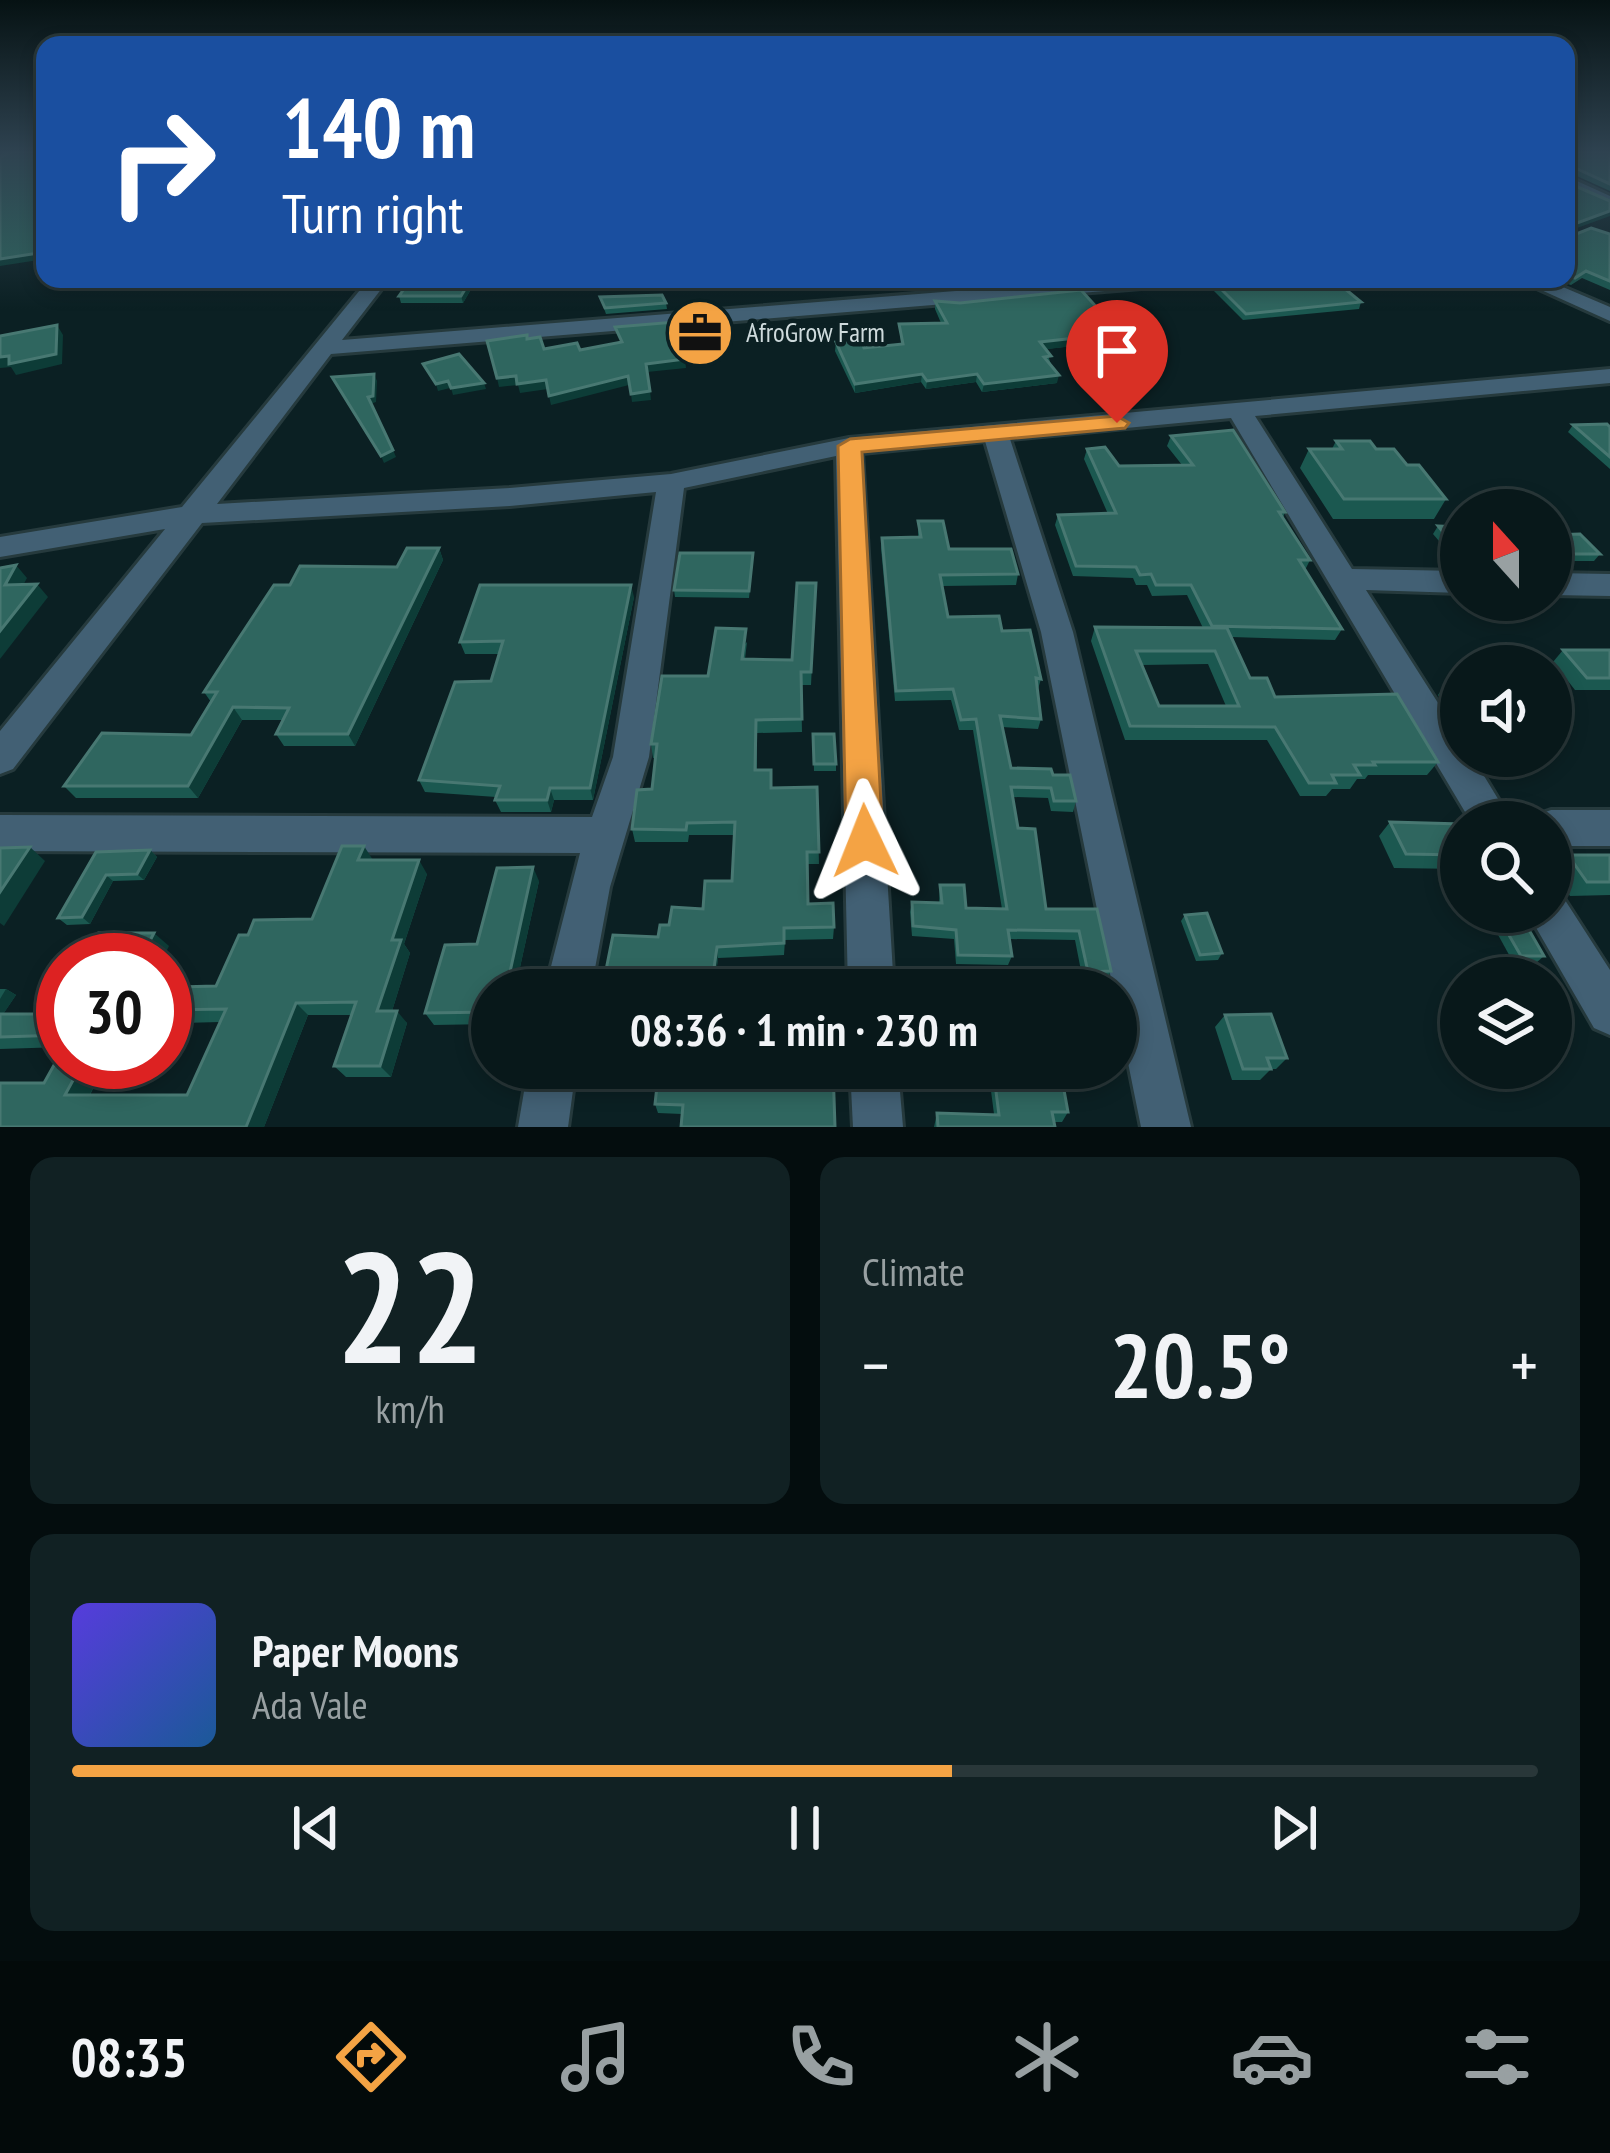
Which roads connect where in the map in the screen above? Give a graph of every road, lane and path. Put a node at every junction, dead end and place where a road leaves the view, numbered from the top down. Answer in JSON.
{"nodes":[{"id":1,"x":372,"y":288,"type":"edge"},
{"id":2,"x":1067,"y":288,"type":"edge"},
{"id":3,"x":1548,"y":288,"type":"edge"},
{"id":4,"x":1610,"y":315,"type":"edge"},
{"id":5,"x":328,"y":348,"type":"junction"},
{"id":6,"x":1610,"y":376,"type":"edge"},
{"id":7,"x":1240,"y":412,"type":"junction"},
{"id":8,"x":996,"y":434,"type":"junction"},
{"id":9,"x":850,"y":446,"type":"junction"},
{"id":10,"x":671,"y":482,"type":"junction"},
{"id":11,"x":197,"y":514,"type":"junction"},
{"id":12,"x":0,"y":547,"type":"edge"},
{"id":13,"x":1339,"y":579,"type":"junction"},
{"id":14,"x":1440,"y":581,"type":"edge"},
{"id":15,"x":1572,"y":584,"type":"edge"},
{"id":16,"x":1610,"y":585,"type":"edge"},
{"id":17,"x":0,"y":758,"type":"edge"},
{"id":18,"x":1479,"y":801,"type":"edge"},
{"id":19,"x":1572,"y":828,"type":"edge"},
{"id":20,"x":1610,"y":828,"type":"edge"},
{"id":21,"x":0,"y":833,"type":"edge"},
{"id":22,"x":606,"y":835,"type":"junction"},
{"id":23,"x":1561,"y":933,"type":"edge"},
{"id":24,"x":572,"y":969,"type":"edge"},
{"id":25,"x":870,"y":969,"type":"edge"},
{"id":26,"x":1610,"y":1012,"type":"edge"},
{"id":27,"x":549,"y":1089,"type":"edge"},
{"id":28,"x":875,"y":1089,"type":"edge"},
{"id":29,"x":543,"y":1127,"type":"edge"},
{"id":30,"x":878,"y":1127,"type":"edge"},
{"id":31,"x":1166,"y":1127,"type":"edge"}],
"edges":[{"from":1,"to":5,"type":"street"},
{"from":2,"to":5,"type":"street"},
{"from":3,"to":4,"type":"street"},
{"from":5,"to":11,"type":"street"},
{"from":6,"to":7,"type":"street"},
{"from":7,"to":8,"type":"street"},
{"from":7,"to":13,"type":"street"},
{"from":8,"to":9,"type":"street"},
{"from":8,"to":31,"type":"street"},
{"from":9,"to":10,"type":"street"},
{"from":9,"to":25,"type":"street"},
{"from":10,"to":11,"type":"street"},
{"from":10,"to":22,"type":"street"},
{"from":11,"to":12,"type":"street"},
{"from":11,"to":17,"type":"street"},
{"from":13,"to":14,"type":"street"},
{"from":13,"to":18,"type":"street"},
{"from":15,"to":16,"type":"street"},
{"from":19,"to":20,"type":"street"},
{"from":21,"to":22,"type":"street"},
{"from":22,"to":24,"type":"street"},
{"from":23,"to":26,"type":"street"},
{"from":27,"to":29,"type":"street"},
{"from":28,"to":30,"type":"street"}]}
